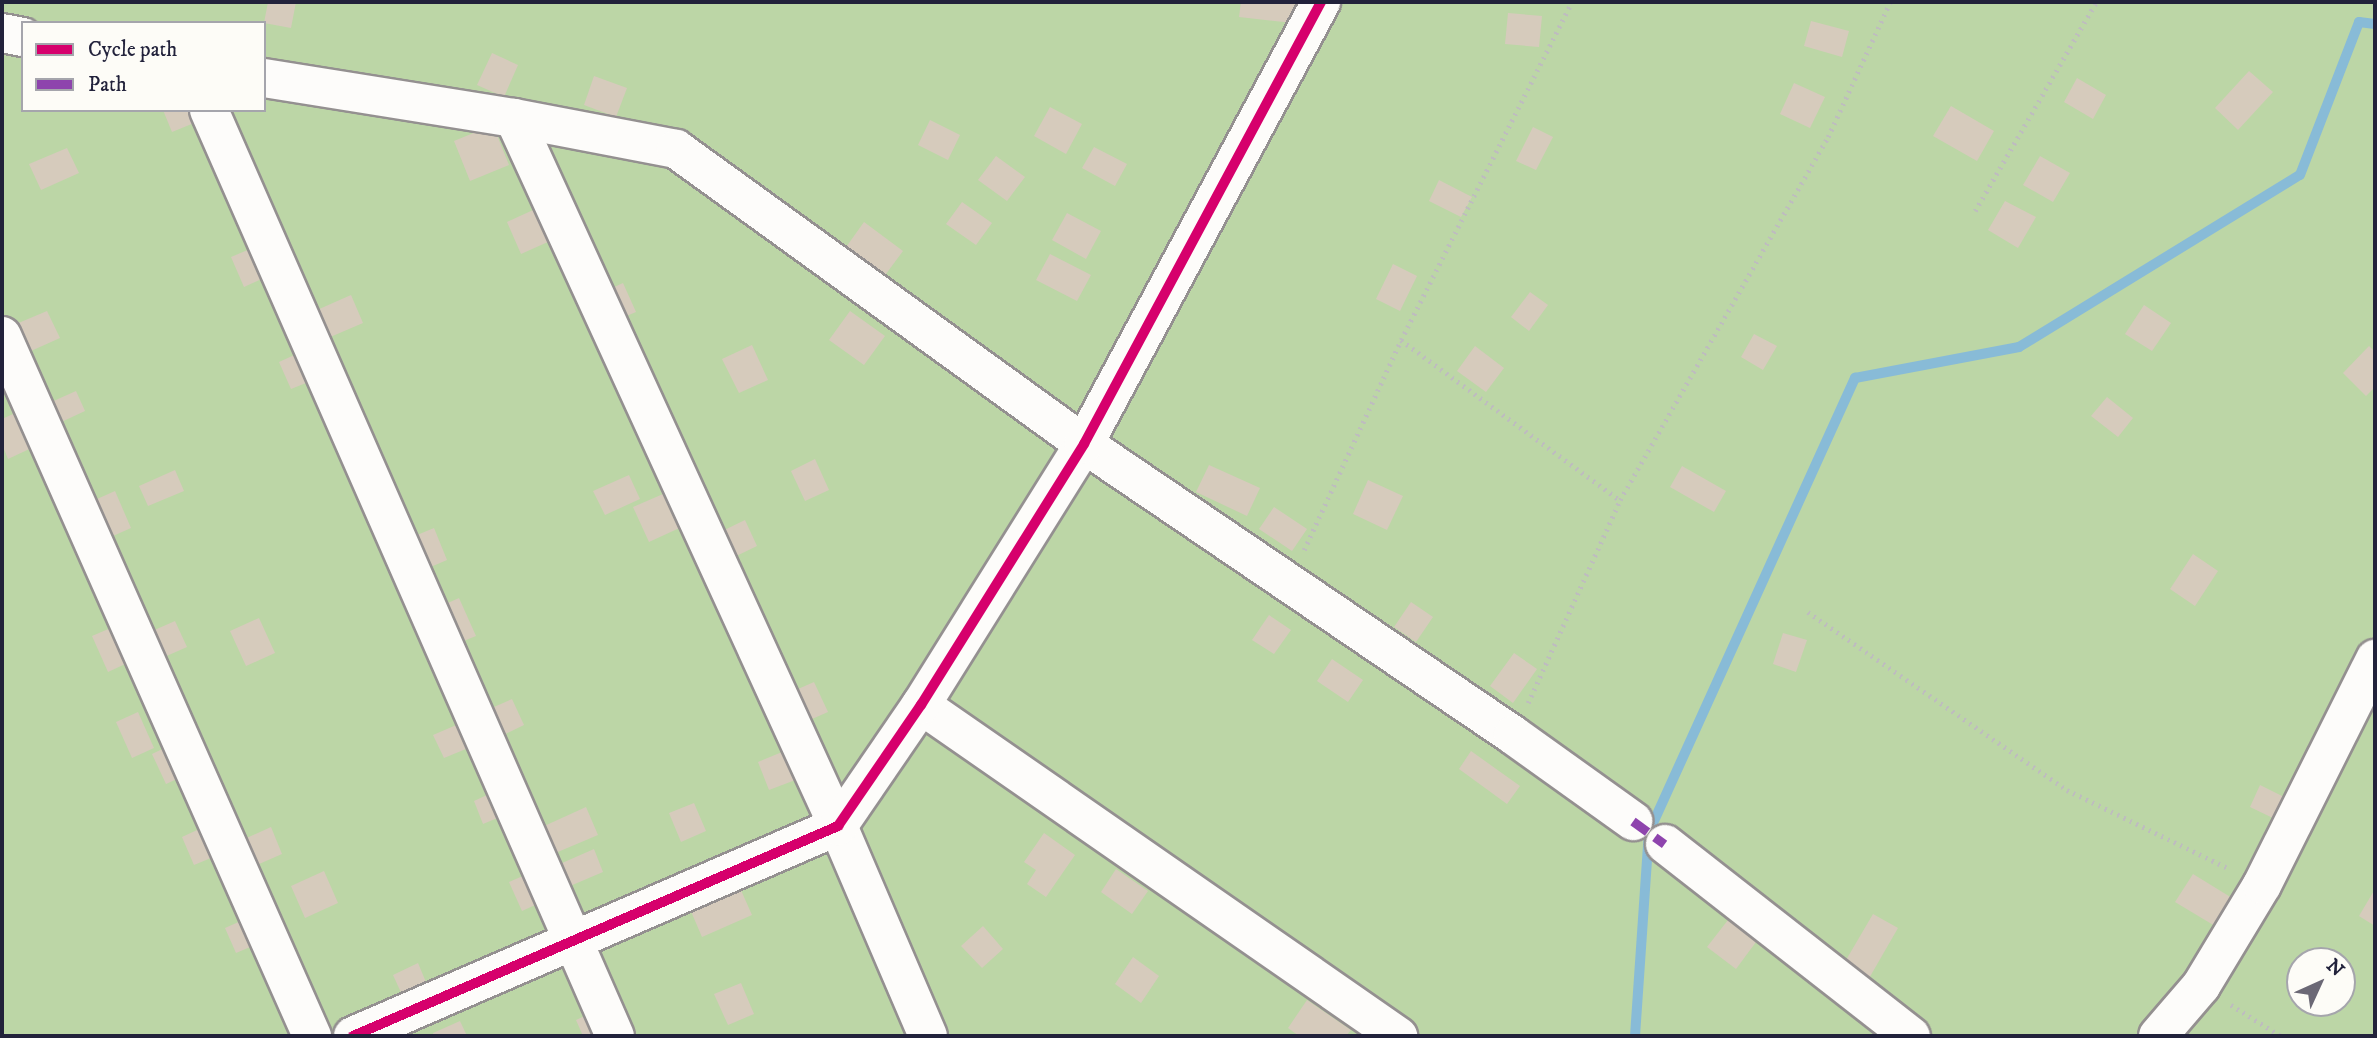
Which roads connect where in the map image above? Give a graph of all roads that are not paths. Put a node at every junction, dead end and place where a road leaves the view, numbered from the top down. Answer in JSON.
{"nodes":[{"id":1,"x":1321,"y":2,"type":"edge"},
{"id":2,"x":2,"y":33,"type":"edge"},
{"id":3,"x":21,"y":37,"type":"edge"},
{"id":4,"x":266,"y":78,"type":"edge"},
{"id":5,"x":210,"y":112,"type":"edge"},
{"id":6,"x":514,"y":118,"type":"junction"},
{"id":7,"x":2,"y":336,"type":"edge"},
{"id":8,"x":1084,"y":444,"type":"junction"},
{"id":9,"x":2375,"y":659,"type":"edge"},
{"id":10,"x":921,"y":705,"type":"junction"},
{"id":11,"x":1633,"y":821,"type":"dead end"},
{"id":12,"x":838,"y":826,"type":"junction"},
{"id":13,"x":1665,"y":844,"type":"dead end"},
{"id":14,"x":573,"y":940,"type":"junction"},
{"id":15,"x":312,"y":1036,"type":"edge"},
{"id":16,"x":353,"y":1036,"type":"edge"},
{"id":17,"x":615,"y":1036,"type":"edge"},
{"id":18,"x":928,"y":1036,"type":"edge"},
{"id":19,"x":1398,"y":1036,"type":"edge"},
{"id":20,"x":1911,"y":1036,"type":"edge"},
{"id":21,"x":2158,"y":1036,"type":"edge"}],
"edges":[{"from":1,"to":8,"type":"street"},
{"from":2,"to":3,"type":"street"},
{"from":4,"to":6,"type":"street"},
{"from":5,"to":14,"type":"street"},
{"from":6,"to":8,"type":"street"},
{"from":6,"to":12,"type":"street"},
{"from":7,"to":15,"type":"street"},
{"from":8,"to":10,"type":"street"},
{"from":8,"to":11,"type":"street"},
{"from":9,"to":21,"type":"street"},
{"from":10,"to":12,"type":"street"},
{"from":10,"to":19,"type":"street"},
{"from":12,"to":14,"type":"street"},
{"from":12,"to":18,"type":"street"},
{"from":13,"to":20,"type":"street"},
{"from":14,"to":16,"type":"street"},
{"from":14,"to":17,"type":"street"}]}
